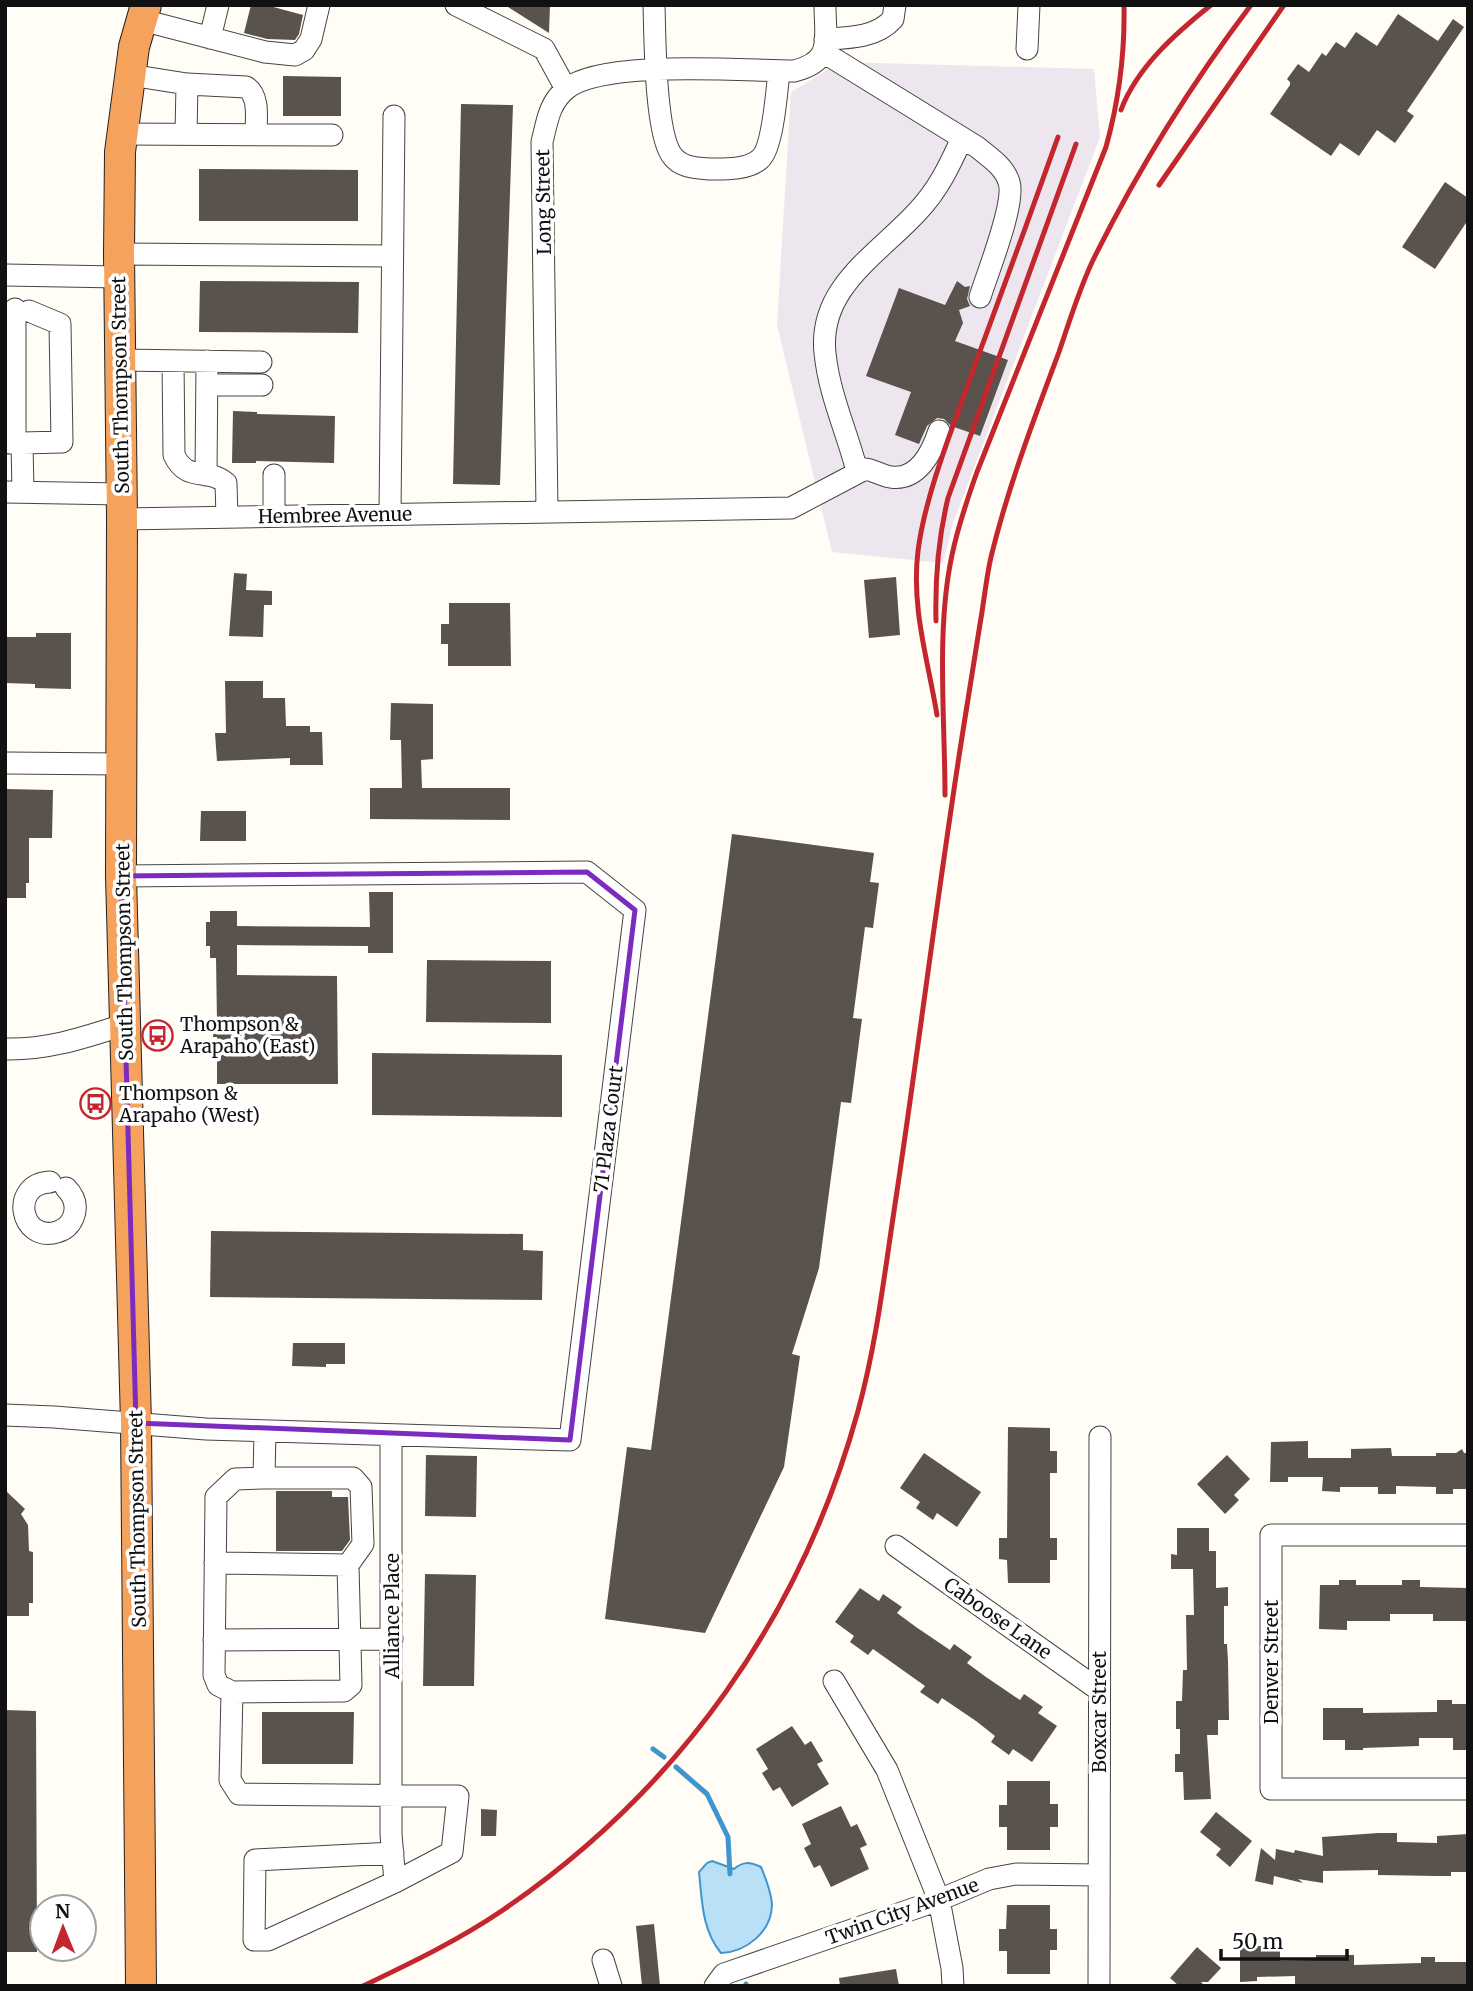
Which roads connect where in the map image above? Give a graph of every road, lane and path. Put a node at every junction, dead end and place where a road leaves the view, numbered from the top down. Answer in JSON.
{"nodes":[{"id":1,"x":218,"y":5,"type":"edge"},
{"id":2,"x":456,"y":5,"type":"edge"},
{"id":3,"x":654,"y":5,"type":"edge"},
{"id":4,"x":825,"y":5,"type":"edge"},
{"id":5,"x":895,"y":5,"type":"edge"},
{"id":6,"x":1029,"y":5,"type":"edge"},
{"id":7,"x":313,"y":6,"type":"edge"},
{"id":8,"x":137,"y":31,"type":"edge"},
{"id":9,"x":210,"y":38,"type":"junction"},
{"id":10,"x":824,"y":46,"type":"junction"},
{"id":11,"x":1027,"y":49,"type":"dead end"},
{"id":12,"x":656,"y":69,"type":"junction"},
{"id":13,"x":779,"y":71,"type":"junction"},
{"id":14,"x":187,"y":84,"type":"junction"},
{"id":15,"x":566,"y":89,"type":"junction"},
{"id":16,"x":394,"y":116,"type":"dead end"},
{"id":17,"x":122,"y":134,"type":"junction"},
{"id":18,"x":186,"y":134,"type":"junction"},
{"id":19,"x":256,"y":134,"type":"junction"},
{"id":20,"x":332,"y":135,"type":"dead end"},
{"id":21,"x":962,"y":138,"type":"junction"},
{"id":22,"x":391,"y":256,"type":"junction"},
{"id":23,"x":119,"y":266,"type":"junction"},
{"id":24,"x":5,"y":275,"type":"edge"},
{"id":25,"x":29,"y":276,"type":"junction"},
{"id":26,"x":980,"y":297,"type":"dead end"},
{"id":27,"x":16,"y":310,"type":"edge"},
{"id":28,"x":120,"y":360,"type":"junction"},
{"id":29,"x":173,"y":361,"type":"junction"},
{"id":30,"x":207,"y":361,"type":"junction"},
{"id":31,"x":261,"y":362,"type":"dead end"},
{"id":32,"x":207,"y":385,"type":"junction"},
{"id":33,"x":262,"y":385,"type":"dead end"},
{"id":34,"x":939,"y":431,"type":"dead end"},
{"id":35,"x":14,"y":443,"type":"edge"},
{"id":36,"x":857,"y":471,"type":"junction"},
{"id":37,"x":206,"y":475,"type":"junction"},
{"id":38,"x":274,"y":475,"type":"dead end"},
{"id":39,"x":14,"y":492,"type":"edge"},
{"id":40,"x":122,"y":506,"type":"junction"},
{"id":41,"x":547,"y":511,"type":"junction"},
{"id":42,"x":390,"y":514,"type":"junction"},
{"id":43,"x":274,"y":516,"type":"junction"},
{"id":44,"x":227,"y":517,"type":"junction"},
{"id":45,"x":5,"y":763,"type":"edge"},
{"id":46,"x":122,"y":764,"type":"junction"},
{"id":47,"x":121,"y":876,"type":"junction"},
{"id":48,"x":125,"y":1027,"type":"junction"},
{"id":49,"x":5,"y":1049,"type":"edge"},
{"id":50,"x":14,"y":1204,"type":"edge"},
{"id":51,"x":5,"y":1415,"type":"edge"},
{"id":52,"x":136,"y":1423,"type":"junction"},
{"id":53,"x":265,"y":1431,"type":"junction"},
{"id":54,"x":391,"y":1436,"type":"junction"},
{"id":55,"x":1100,"y":1437,"type":"dead end"},
{"id":56,"x":264,"y":1478,"type":"junction"},
{"id":57,"x":362,"y":1516,"type":"junction"},
{"id":58,"x":391,"y":1516,"type":"junction"},
{"id":59,"x":1468,"y":1535,"type":"edge"},
{"id":60,"x":896,"y":1546,"type":"dead end"},
{"id":61,"x":215,"y":1563,"type":"junction"},
{"id":62,"x":348,"y":1565,"type":"junction"},
{"id":63,"x":392,"y":1639,"type":"junction"},
{"id":64,"x":214,"y":1640,"type":"junction"},
{"id":65,"x":350,"y":1640,"type":"junction"},
{"id":66,"x":835,"y":1681,"type":"dead end"},
{"id":67,"x":1099,"y":1690,"type":"junction"},
{"id":68,"x":232,"y":1692,"type":"junction"},
{"id":69,"x":1468,"y":1790,"type":"edge"},
{"id":70,"x":392,"y":1795,"type":"junction"},
{"id":71,"x":393,"y":1853,"type":"junction"},
{"id":72,"x":1099,"y":1875,"type":"junction"},
{"id":73,"x":396,"y":1882,"type":"junction"},
{"id":74,"x":939,"y":1900,"type":"junction"},
{"id":75,"x":603,"y":1961,"type":"dead end"},
{"id":76,"x":141,"y":1986,"type":"edge"},
{"id":77,"x":611,"y":1986,"type":"edge"},
{"id":78,"x":715,"y":1986,"type":"edge"},
{"id":79,"x":953,"y":1986,"type":"edge"},
{"id":80,"x":1099,"y":1986,"type":"edge"}],
"edges":[{"from":1,"to":9,"type":"street"},
{"from":2,"to":15,"type":"street"},
{"from":3,"to":12,"type":"street"},
{"from":4,"to":10,"type":"street"},
{"from":5,"to":10,"type":"street"},
{"from":6,"to":11,"type":"street"},
{"from":7,"to":9,"type":"street"},
{"from":8,"to":9,"type":"street"},
{"from":8,"to":14,"type":"street"},
{"from":8,"to":17,"type":"highway","name":"South Thompson Street"},
{"from":10,"to":13,"type":"street"},
{"from":10,"to":21,"type":"street"},
{"from":12,"to":13,"type":"street"},
{"from":12,"to":13,"type":"street"},
{"from":12,"to":15,"type":"street"},
{"from":14,"to":18,"type":"street"},
{"from":14,"to":19,"type":"street"},
{"from":15,"to":41,"type":"street","name":"Long Street"},
{"from":16,"to":22,"type":"street"},
{"from":17,"to":18,"type":"street"},
{"from":17,"to":23,"type":"highway","name":"South Thompson Street"},
{"from":18,"to":19,"type":"street"},
{"from":19,"to":20,"type":"street"},
{"from":21,"to":26,"type":"street"},
{"from":21,"to":36,"type":"street"},
{"from":22,"to":23,"type":"street"},
{"from":22,"to":42,"type":"street"},
{"from":23,"to":25,"type":"street"},
{"from":23,"to":28,"type":"highway","name":"South Thompson Street"},
{"from":24,"to":25,"type":"street"},
{"from":25,"to":27,"type":"street"},
{"from":27,"to":35,"type":"street"},
{"from":27,"to":35,"type":"street"},
{"from":28,"to":29,"type":"street"},
{"from":28,"to":40,"type":"highway","name":"South Thompson Street"},
{"from":29,"to":30,"type":"street"},
{"from":29,"to":37,"type":"street"},
{"from":30,"to":31,"type":"street"},
{"from":30,"to":32,"type":"street"},
{"from":32,"to":33,"type":"street"},
{"from":32,"to":37,"type":"street"},
{"from":34,"to":36,"type":"street"},
{"from":35,"to":39,"type":"street"},
{"from":36,"to":41,"type":"street","name":"Hembree Avenue"},
{"from":37,"to":44,"type":"street"},
{"from":38,"to":43,"type":"street"},
{"from":39,"to":40,"type":"street","name":"Hembree Avenue"},
{"from":40,"to":44,"type":"street","name":"Hembree Avenue"},
{"from":40,"to":46,"type":"highway","name":"South Thompson Street"},
{"from":41,"to":42,"type":"street","name":"Hembree Avenue"},
{"from":42,"to":43,"type":"street","name":"Hembree Avenue"},
{"from":43,"to":44,"type":"street","name":"Hembree Avenue"},
{"from":45,"to":46,"type":"street"},
{"from":46,"to":47,"type":"highway","name":"South Thompson Street"},
{"from":47,"to":48,"type":"highway","name":"South Thompson Street"},
{"from":47,"to":54,"type":"street","name":"71 Plaza Court"},
{"from":48,"to":49,"type":"street"},
{"from":48,"to":52,"type":"highway","name":"South Thompson Street"},
{"from":50,"to":50,"type":"street"},
{"from":51,"to":52,"type":"street","name":"71 Plaza Court"},
{"from":52,"to":53,"type":"street","name":"71 Plaza Court"},
{"from":52,"to":76,"type":"highway","name":"South Thompson Street"},
{"from":53,"to":54,"type":"street","name":"71 Plaza Court"},
{"from":53,"to":56,"type":"street"},
{"from":54,"to":58,"type":"street","name":"Alliance Place"},
{"from":55,"to":67,"type":"street","name":"Boxcar Street"},
{"from":56,"to":57,"type":"street"},
{"from":56,"to":61,"type":"street"},
{"from":57,"to":58,"type":"street"},
{"from":57,"to":62,"type":"street"},
{"from":58,"to":63,"type":"street","name":"Alliance Place"},
{"from":59,"to":69,"type":"street","name":"Denver Street"},
{"from":60,"to":67,"type":"street","name":"Caboose Lane"},
{"from":61,"to":62,"type":"street"},
{"from":61,"to":64,"type":"street"},
{"from":62,"to":65,"type":"street"},
{"from":63,"to":65,"type":"street"},
{"from":63,"to":70,"type":"street","name":"Alliance Place"},
{"from":64,"to":65,"type":"street"},
{"from":64,"to":68,"type":"street"},
{"from":65,"to":68,"type":"street"},
{"from":66,"to":74,"type":"street"},
{"from":67,"to":72,"type":"street","name":"Boxcar Street"},
{"from":68,"to":70,"type":"street"},
{"from":70,"to":71,"type":"street","name":"Alliance Place"},
{"from":70,"to":73,"type":"street"},
{"from":71,"to":73,"type":"street","name":"Alliance Place"},
{"from":71,"to":73,"type":"street"},
{"from":72,"to":74,"type":"street","name":"Twin City Avenue"},
{"from":72,"to":80,"type":"street","name":"Boxcar Street"},
{"from":74,"to":78,"type":"street","name":"Twin City Avenue"},
{"from":74,"to":79,"type":"street"},
{"from":75,"to":77,"type":"street"}]}
